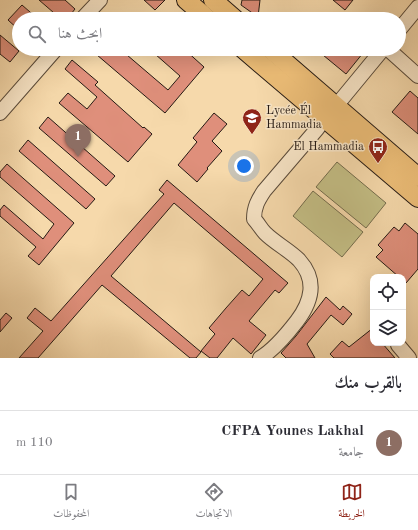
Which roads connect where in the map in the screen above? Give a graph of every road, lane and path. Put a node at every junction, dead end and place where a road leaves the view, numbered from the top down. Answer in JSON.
{"nodes":[{"id":1,"x":100,"y":0,"type":"edge"},
{"id":2,"x":186,"y":0,"type":"edge"},
{"id":3,"x":213,"y":0,"type":"edge"},
{"id":4,"x":418,"y":7,"type":"edge"},
{"id":5,"x":89,"y":12,"type":"edge"},
{"id":6,"x":200,"y":12,"type":"edge"},
{"id":7,"x":227,"y":12,"type":"edge"},
{"id":8,"x":406,"y":22,"type":"edge"},
{"id":9,"x":50,"y":56,"type":"edge"},
{"id":10,"x":253,"y":56,"type":"edge"},
{"id":11,"x":277,"y":56,"type":"edge"},
{"id":12,"x":377,"y":56,"type":"edge"},
{"id":13,"x":396,"y":56,"type":"edge"},
{"id":14,"x":418,"y":76,"type":"edge"},
{"id":15,"x":330,"y":112,"type":"junction"},
{"id":16,"x":0,"y":113,"type":"edge"},
{"id":17,"x":418,"y":177,"type":"edge"},
{"id":18,"x":418,"y":198,"type":"edge"},
{"id":19,"x":399,"y":346,"type":"edge"},
{"id":20,"x":260,"y":358,"type":"edge"},
{"id":21,"x":409,"y":358,"type":"edge"}],
"edges":[{"from":1,"to":5,"type":"street"},
{"from":2,"to":6,"type":"main road"},
{"from":3,"to":7,"type":"main road"},
{"from":4,"to":8,"type":"street"},
{"from":9,"to":16,"type":"street"},
{"from":10,"to":15,"type":"main road"},
{"from":11,"to":15,"type":"main road"},
{"from":12,"to":15,"type":"street"},
{"from":13,"to":14,"type":"street"},
{"from":15,"to":17,"type":"main road"},
{"from":15,"to":18,"type":"main road"},
{"from":15,"to":20,"type":"street"},
{"from":19,"to":21,"type":"street"}]}
